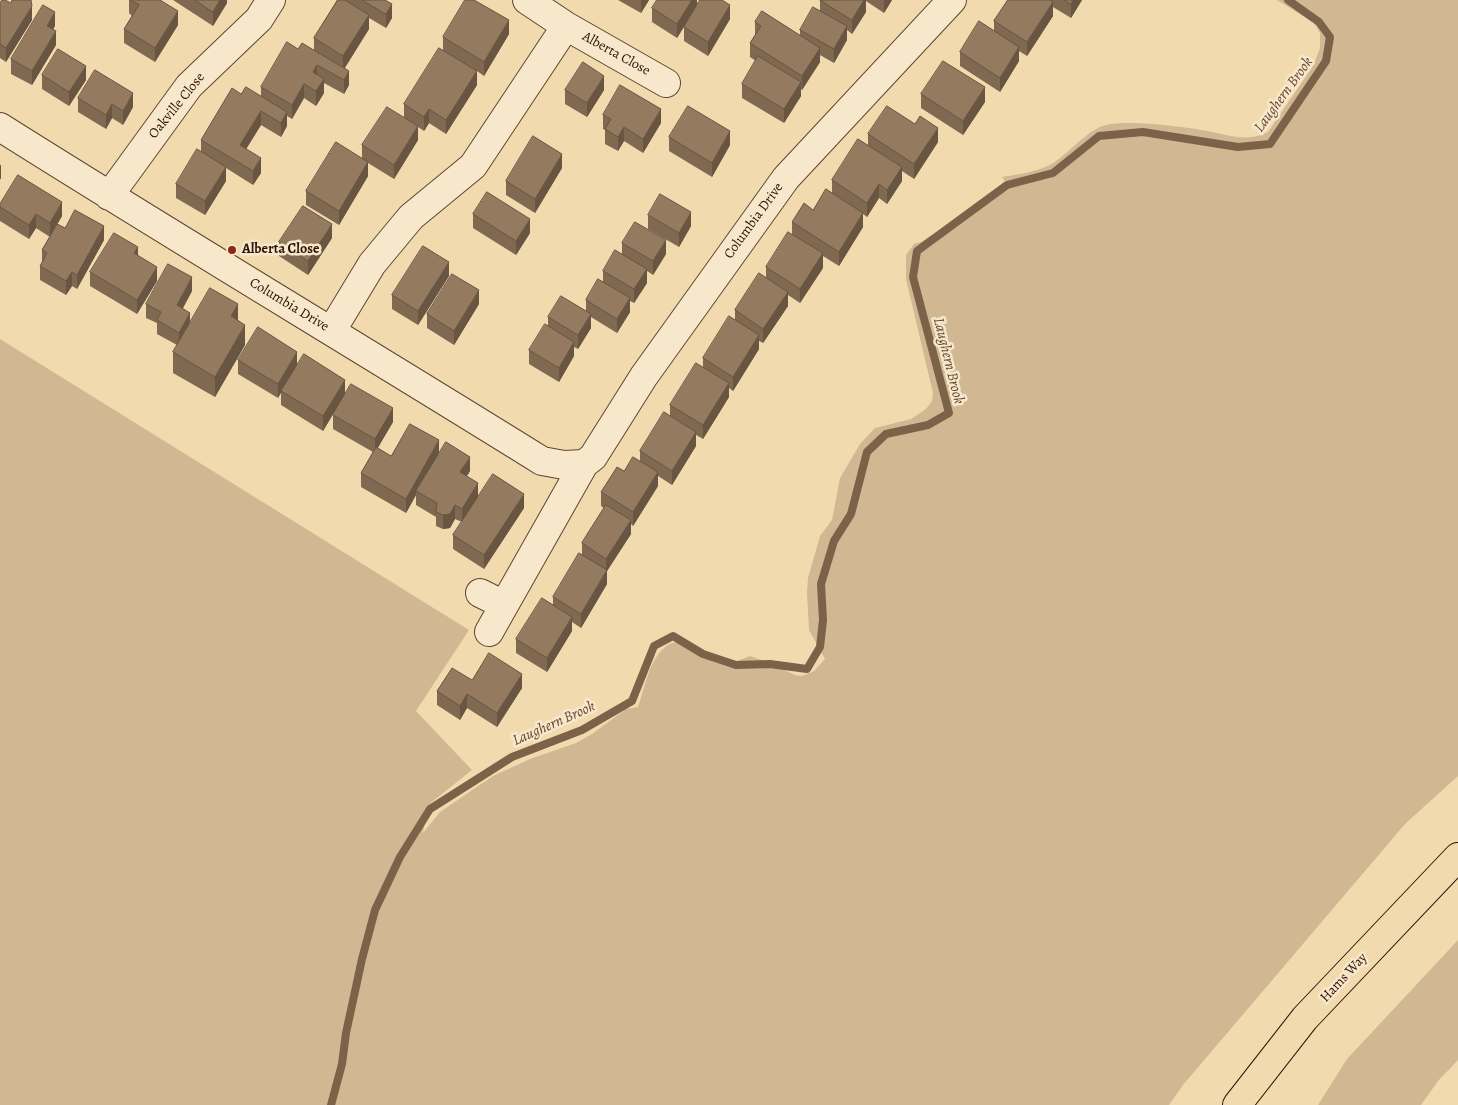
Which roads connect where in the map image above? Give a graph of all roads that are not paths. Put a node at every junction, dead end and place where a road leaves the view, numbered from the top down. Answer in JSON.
{"nodes":[{"id":1,"x":527,"y":0,"type":"edge"},
{"id":2,"x":952,"y":0,"type":"edge"},
{"id":3,"x":266,"y":2,"type":"edge"},
{"id":4,"x":566,"y":26,"type":"junction"},
{"id":5,"x":666,"y":82,"type":"dead end"},
{"id":6,"x":0,"y":127,"type":"edge"},
{"id":7,"x":109,"y":196,"type":"junction"},
{"id":8,"x":332,"y":330,"type":"junction"},
{"id":9,"x":584,"y":464,"type":"junction"},
{"id":10,"x":480,"y":592,"type":"dead end"},
{"id":11,"x":504,"y":604,"type":"junction"},
{"id":12,"x":489,"y":632,"type":"dead end"},
{"id":13,"x":1458,"y":857,"type":"edge"},
{"id":14,"x":1237,"y":1105,"type":"edge"}],
"edges":[{"from":1,"to":4,"type":"street","name":"Alberta Close"},
{"from":2,"to":9,"type":"street","name":"Columbia Drive"},
{"from":3,"to":7,"type":"street","name":"Oakville Close"},
{"from":4,"to":5,"type":"street","name":"Alberta Close"},
{"from":4,"to":8,"type":"street","name":"Alberta Close"},
{"from":6,"to":7,"type":"street","name":"Columbia Drive"},
{"from":7,"to":8,"type":"street","name":"Columbia Drive"},
{"from":8,"to":9,"type":"street","name":"Columbia Drive"},
{"from":9,"to":11,"type":"street","name":"Columbia Drive"},
{"from":10,"to":11,"type":"street"},
{"from":11,"to":12,"type":"street","name":"Columbia Drive"},
{"from":13,"to":14,"type":"highway","name":"Hams Way"}]}
